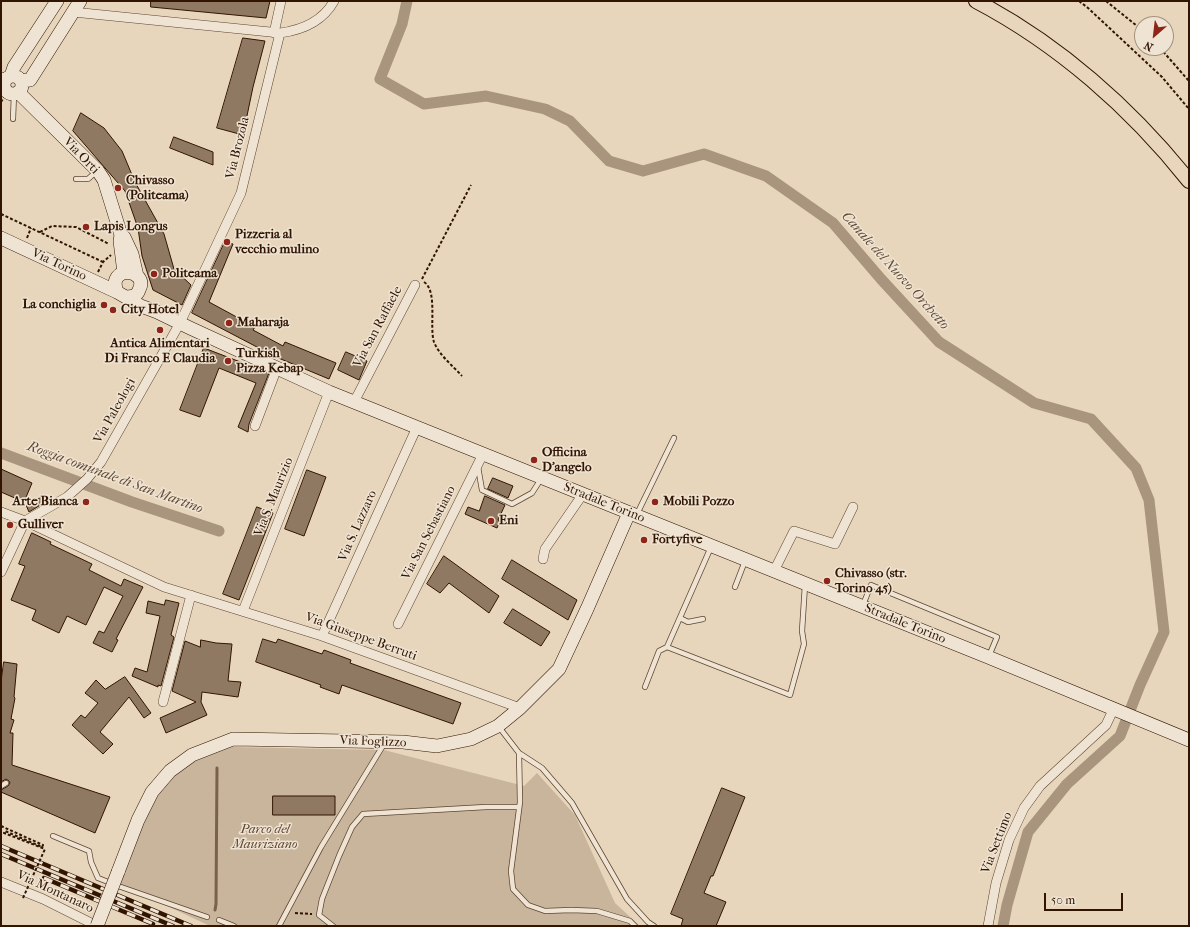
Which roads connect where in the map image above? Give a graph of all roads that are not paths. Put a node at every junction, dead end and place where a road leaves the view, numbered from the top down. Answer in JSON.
{"nodes":[{"id":1,"x":57,"y":1,"type":"edge"},
{"id":2,"x":87,"y":1,"type":"edge"},
{"id":3,"x":281,"y":1,"type":"edge"},
{"id":4,"x":334,"y":1,"type":"edge"},
{"id":5,"x":976,"y":1,"type":"edge"},
{"id":6,"x":76,"y":6,"type":"edge"},
{"id":7,"x":277,"y":33,"type":"junction"},
{"id":8,"x":11,"y":85,"type":"edge"},
{"id":9,"x":13,"y":119,"type":"dead end"},
{"id":10,"x":98,"y":171,"type":"junction"},
{"id":11,"x":76,"y":179,"type":"dead end"},
{"id":12,"x":1189,"y":181,"type":"edge"},
{"id":13,"x":121,"y":235,"type":"junction"},
{"id":14,"x":1,"y":238,"type":"edge"},
{"id":15,"x":124,"y":273,"type":"junction"},
{"id":16,"x":139,"y":281,"type":"junction"},
{"id":17,"x":418,"y":283,"type":"road end"},
{"id":18,"x":122,"y":295,"type":"junction"},
{"id":19,"x":157,"y":312,"type":"junction"},
{"id":20,"x":180,"y":323,"type":"junction"},
{"id":21,"x":277,"y":368,"type":"junction"},
{"id":22,"x":329,"y":392,"type":"junction"},
{"id":23,"x":354,"y":402,"type":"junction"},
{"id":24,"x":255,"y":426,"type":"dead end"},
{"id":25,"x":417,"y":428,"type":"junction"},
{"id":26,"x":674,"y":438,"type":"dead end"},
{"id":27,"x":483,"y":454,"type":"junction"},
{"id":28,"x":477,"y":466,"type":"junction"},
{"id":29,"x":542,"y":478,"type":"junction"},
{"id":30,"x":583,"y":494,"type":"junction"},
{"id":31,"x":853,"y":506,"type":"dead end"},
{"id":32,"x":1,"y":512,"type":"edge"},
{"id":33,"x":633,"y":514,"type":"junction"},
{"id":34,"x":24,"y":521,"type":"junction"},
{"id":35,"x":712,"y":546,"type":"junction"},
{"id":36,"x":746,"y":559,"type":"junction"},
{"id":37,"x":543,"y":560,"type":"dead end"},
{"id":38,"x":774,"y":571,"type":"junction"},
{"id":39,"x":1,"y":572,"type":"edge"},
{"id":40,"x":806,"y":584,"type":"junction"},
{"id":41,"x":735,"y":587,"type":"dead end"},
{"id":42,"x":191,"y":595,"type":"junction"},
{"id":43,"x":862,"y":606,"type":"junction"},
{"id":44,"x":243,"y":611,"type":"junction"},
{"id":45,"x":680,"y":618,"type":"junction"},
{"id":46,"x":703,"y":619,"type":"dead end"},
{"id":47,"x":398,"y":624,"type":"dead end"},
{"id":48,"x":322,"y":636,"type":"junction"},
{"id":49,"x":667,"y":647,"type":"junction"},
{"id":50,"x":988,"y":657,"type":"junction"},
{"id":51,"x":645,"y":687,"type":"dead end"},
{"id":52,"x":163,"y":702,"type":"dead end"},
{"id":53,"x":520,"y":708,"type":"junction"},
{"id":54,"x":1119,"y":711,"type":"junction"},
{"id":55,"x":498,"y":726,"type":"junction"},
{"id":56,"x":1189,"y":740,"type":"edge"},
{"id":57,"x":385,"y":742,"type":"junction"},
{"id":58,"x":519,"y":753,"type":"junction"},
{"id":59,"x":6,"y":783,"type":"dead end"},
{"id":60,"x":1,"y":786,"type":"edge"},
{"id":61,"x":519,"y":807,"type":"junction"},
{"id":62,"x":53,"y":836,"type":"dead end"},
{"id":63,"x":1,"y":882,"type":"edge"},
{"id":64,"x":206,"y":917,"type":"dead end"},
{"id":65,"x":219,"y":920,"type":"dead end"},
{"id":66,"x":97,"y":926,"type":"edge"},
{"id":67,"x":234,"y":926,"type":"edge"},
{"id":68,"x":279,"y":926,"type":"edge"},
{"id":69,"x":333,"y":926,"type":"edge"},
{"id":70,"x":635,"y":926,"type":"edge"},
{"id":71,"x":654,"y":926,"type":"edge"},
{"id":72,"x":988,"y":926,"type":"edge"}],
"edges":[{"from":1,"to":8,"type":"main road"},
{"from":2,"to":6,"type":"lane"},
{"from":3,"to":7,"type":"street","name":"Via Brozola"},
{"from":4,"to":7,"type":"street"},
{"from":5,"to":12,"type":"main road"},
{"from":6,"to":7,"type":"street"},
{"from":6,"to":8,"type":"main road"},
{"from":7,"to":20,"type":"street","name":"Via Brozola"},
{"from":8,"to":9,"type":"lane"},
{"from":8,"to":10,"type":"main road","name":"Via Orti"},
{"from":10,"to":11,"type":"lane"},
{"from":10,"to":13,"type":"main road","name":"Via Orti"},
{"from":13,"to":15,"type":"main road","name":"Via Orti"},
{"from":13,"to":16,"type":"main road","name":"Via Orti"},
{"from":14,"to":18,"type":"main road","name":"Via Torino"},
{"from":15,"to":16,"type":"main road"},
{"from":15,"to":18,"type":"main road"},
{"from":16,"to":18,"type":"main road"},
{"from":16,"to":19,"type":"main road","name":"Stradale Torino"},
{"from":17,"to":23,"type":"street","name":"Via San Raffaele"},
{"from":18,"to":19,"type":"main road","name":"Stradale Torino"},
{"from":19,"to":20,"type":"main road","name":"Stradale Torino"},
{"from":20,"to":21,"type":"main road","name":"Stradale Torino"},
{"from":20,"to":34,"type":"street","name":"Via Paleologi"},
{"from":21,"to":22,"type":"main road","name":"Stradale Torino"},
{"from":21,"to":24,"type":"street"},
{"from":22,"to":23,"type":"main road","name":"Stradale Torino"},
{"from":22,"to":44,"type":"street","name":"Via S. Maurizio"},
{"from":23,"to":25,"type":"main road","name":"Stradale Torino"},
{"from":25,"to":27,"type":"main road","name":"Stradale Torino"},
{"from":25,"to":48,"type":"street","name":"Via S. Lazzaro"},
{"from":26,"to":33,"type":"lane"},
{"from":27,"to":28,"type":"street","name":"Via San Sebastiano"},
{"from":27,"to":29,"type":"main road","name":"Stradale Torino"},
{"from":28,"to":29,"type":"lane"},
{"from":28,"to":47,"type":"street","name":"Via San Sebastiano"},
{"from":29,"to":30,"type":"main road","name":"Stradale Torino"},
{"from":30,"to":33,"type":"main road","name":"Stradale Torino"},
{"from":30,"to":37,"type":"street"},
{"from":31,"to":38,"type":"street"},
{"from":32,"to":34,"type":"street","name":"Via Giuseppe Berruti"},
{"from":33,"to":35,"type":"main road","name":"Stradale Torino"},
{"from":33,"to":53,"type":"main road","name":"Via Foglizzo"},
{"from":34,"to":39,"type":"street"},
{"from":34,"to":42,"type":"street","name":"Via Giuseppe Berruti"},
{"from":35,"to":36,"type":"main road","name":"Stradale Torino"},
{"from":35,"to":45,"type":"lane"},
{"from":36,"to":38,"type":"main road","name":"Stradale Torino"},
{"from":36,"to":41,"type":"lane"},
{"from":38,"to":40,"type":"main road","name":"Stradale Torino"},
{"from":40,"to":43,"type":"main road","name":"Stradale Torino"},
{"from":40,"to":49,"type":"lane"},
{"from":42,"to":44,"type":"street","name":"Via Giuseppe Berruti"},
{"from":42,"to":52,"type":"street"},
{"from":43,"to":50,"type":"main road","name":"Stradale Torino"},
{"from":43,"to":50,"type":"lane"},
{"from":44,"to":48,"type":"street","name":"Via Giuseppe Berruti"},
{"from":45,"to":46,"type":"lane"},
{"from":45,"to":49,"type":"lane"},
{"from":48,"to":53,"type":"street","name":"Via Giuseppe Berruti"},
{"from":49,"to":51,"type":"lane"},
{"from":50,"to":54,"type":"main road","name":"Stradale Torino"},
{"from":53,"to":55,"type":"main road","name":"Via Foglizzo"},
{"from":54,"to":56,"type":"main road","name":"Stradale Torino"},
{"from":54,"to":72,"type":"street","name":"Via Settimo"},
{"from":55,"to":57,"type":"main road","name":"Via Foglizzo"},
{"from":55,"to":58,"type":"lane"},
{"from":57,"to":66,"type":"main road","name":"Via Foglizzo","bridge":true},
{"from":57,"to":68,"type":"lane"},
{"from":58,"to":61,"type":"lane"},
{"from":58,"to":71,"type":"lane"},
{"from":59,"to":60,"type":"lane"},
{"from":61,"to":69,"type":"lane"},
{"from":61,"to":70,"type":"lane"},
{"from":62,"to":64,"type":"lane"},
{"from":63,"to":66,"type":"street","name":"Via Montanaro"},
{"from":65,"to":67,"type":"lane"}]}
